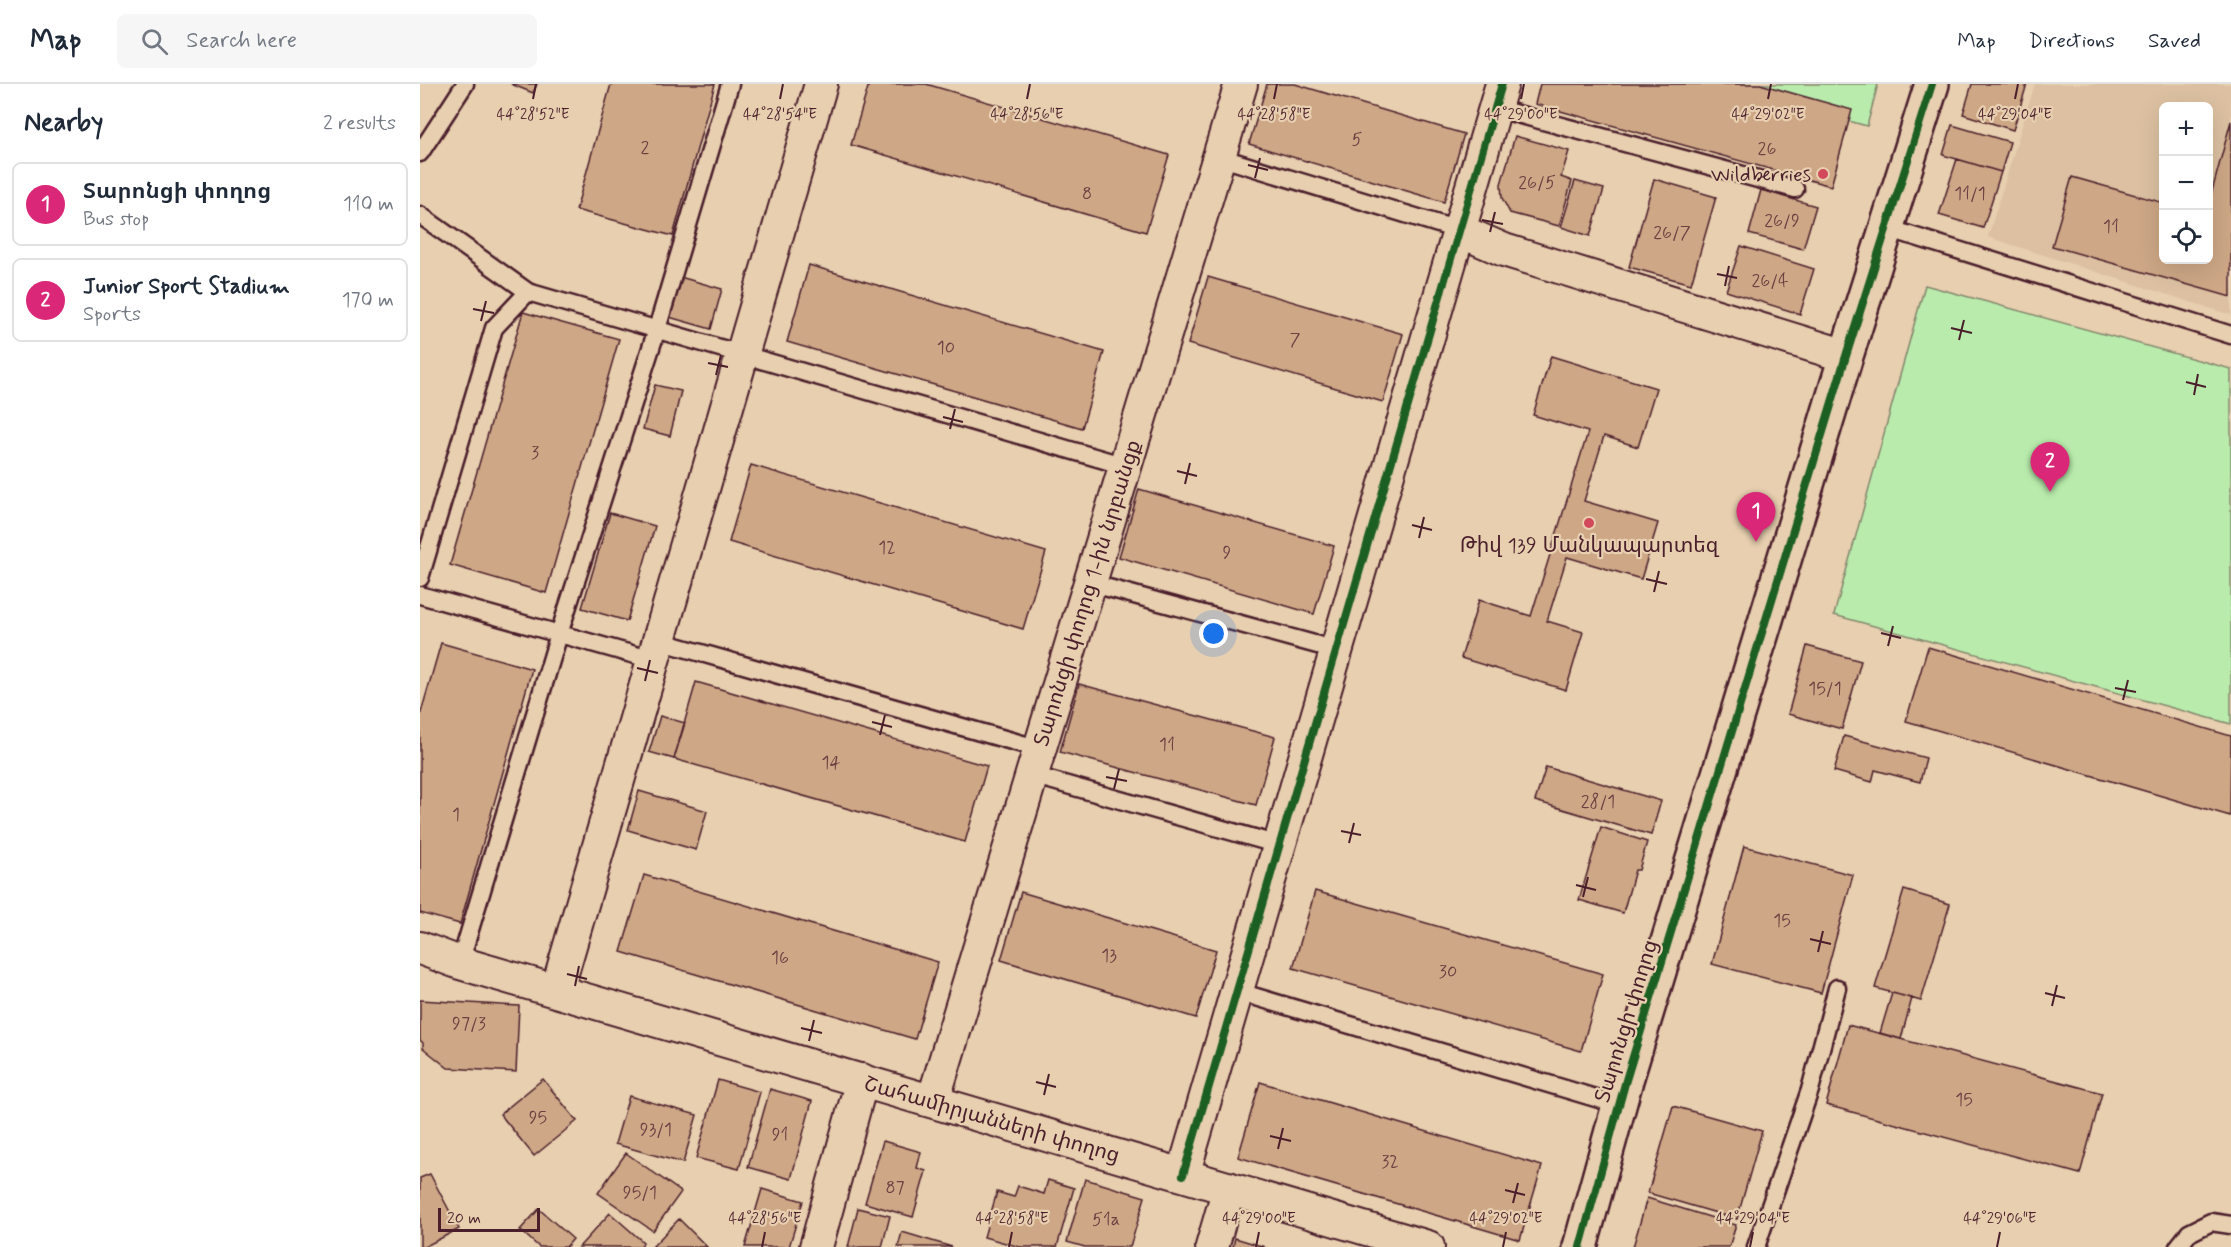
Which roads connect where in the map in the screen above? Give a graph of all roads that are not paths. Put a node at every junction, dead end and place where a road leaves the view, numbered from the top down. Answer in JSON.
{"nodes":[{"id":1,"x":465,"y":84,"type":"edge"},
{"id":2,"x":730,"y":84,"type":"edge"},
{"id":3,"x":821,"y":84,"type":"edge"},
{"id":4,"x":1241,"y":84,"type":"edge"},
{"id":5,"x":1932,"y":84,"type":"edge"},
{"id":6,"x":1499,"y":96,"type":"edge"},
{"id":7,"x":420,"y":153,"type":"edge"},
{"id":8,"x":1219,"y":157,"type":"junction"},
{"id":9,"x":1795,"y":189,"type":"dead end"},
{"id":10,"x":420,"y":215,"type":"edge"},
{"id":11,"x":1887,"y":228,"type":"junction"},
{"id":12,"x":1458,"y":230,"type":"junction"},
{"id":13,"x":528,"y":292,"type":"junction"},
{"id":14,"x":657,"y":329,"type":"junction"},
{"id":15,"x":2231,"y":335,"type":"edge"},
{"id":16,"x":742,"y":354,"type":"junction"},
{"id":17,"x":1846,"y":356,"type":"junction"},
{"id":18,"x":1125,"y":466,"type":"junction"},
{"id":19,"x":420,"y":578,"type":"edge"},
{"id":20,"x":1090,"y":583,"type":"junction"},
{"id":21,"x":420,"y":595,"type":"edge"},
{"id":22,"x":559,"y":634,"type":"junction"},
{"id":23,"x":656,"y":650,"type":"junction"},
{"id":24,"x":1336,"y":650,"type":"junction"},
{"id":25,"x":1036,"y":762,"type":"junction"},
{"id":26,"x":1280,"y":845,"type":"junction"},
{"id":27,"x":420,"y":948,"type":"edge"},
{"id":28,"x":460,"y":963,"type":"junction"},
{"id":29,"x":1837,"y":988,"type":"dead end"},
{"id":30,"x":557,"y":990,"type":"junction"},
{"id":31,"x":1236,"y":991,"type":"junction"},
{"id":32,"x":862,"y":1080,"type":"junction"},
{"id":33,"x":933,"y":1101,"type":"junction"},
{"id":34,"x":1619,"y":1105,"type":"junction"},
{"id":35,"x":1183,"y":1175,"type":"junction"},
{"id":36,"x":1229,"y":1188,"type":"junction"},
{"id":37,"x":2231,"y":1225,"type":"edge"},
{"id":38,"x":816,"y":1247,"type":"edge"},
{"id":39,"x":1212,"y":1247,"type":"edge"},
{"id":40,"x":1428,"y":1247,"type":"edge"},
{"id":41,"x":1580,"y":1247,"type":"edge"},
{"id":42,"x":1756,"y":1247,"type":"edge"},
{"id":43,"x":2178,"y":1247,"type":"edge"}],
"edges":[{"from":1,"to":7,"type":"lane"},
{"from":2,"to":14,"type":"lane"},
{"from":3,"to":16,"type":"street"},
{"from":4,"to":8,"type":"street","name":"Տարոնցի փողոց 1-ին նրբանցք"},
{"from":5,"to":11,"type":"street","name":"Տարոնցի փողոց"},
{"from":6,"to":9,"type":"lane"},
{"from":6,"to":12,"type":"street"},
{"from":8,"to":12,"type":"lane"},
{"from":8,"to":18,"type":"street","name":"Տարոնցի փողոց 1-ին նրբանցք"},
{"from":10,"to":13,"type":"lane"},
{"from":11,"to":15,"type":"lane"},
{"from":11,"to":17,"type":"street","name":"Տարոնցի փողոց"},
{"from":12,"to":17,"type":"street"},
{"from":12,"to":24,"type":"street"},
{"from":13,"to":14,"type":"lane"},
{"from":13,"to":19,"type":"lane"},
{"from":14,"to":16,"type":"lane"},
{"from":14,"to":22,"type":"lane"},
{"from":16,"to":18,"type":"lane"},
{"from":16,"to":23,"type":"street"},
{"from":17,"to":34,"type":"street","name":"Տարոնցի փողոց"},
{"from":18,"to":20,"type":"street","name":"Տարոնցի փողոց 1-ին նրբանցք"},
{"from":20,"to":24,"type":"lane"},
{"from":20,"to":25,"type":"street","name":"Տարոնցի փողոց 1-ին նրբանցք"},
{"from":21,"to":22,"type":"lane"},
{"from":22,"to":23,"type":"lane"},
{"from":22,"to":28,"type":"lane"},
{"from":23,"to":25,"type":"lane"},
{"from":23,"to":30,"type":"street"},
{"from":24,"to":26,"type":"street"},
{"from":25,"to":26,"type":"lane"},
{"from":25,"to":33,"type":"street","name":"Տարոնցի փողոց 1-ին նրբանցք"},
{"from":26,"to":31,"type":"street"},
{"from":27,"to":28,"type":"street","name":"Շահամիրյանների փողոց"},
{"from":28,"to":30,"type":"street","name":"Շահամիրյանների փողոց"},
{"from":29,"to":42,"type":"lane"},
{"from":30,"to":32,"type":"street","name":"Շահամիրյանների փողոց"},
{"from":31,"to":34,"type":"lane"},
{"from":31,"to":35,"type":"street"},
{"from":32,"to":33,"type":"street","name":"Շահամիրյանների փողոց"},
{"from":32,"to":38,"type":"street"},
{"from":33,"to":35,"type":"street","name":"Շահամիրյանների փողոց"},
{"from":34,"to":41,"type":"street","name":"Տարոնցի փողոց"},
{"from":35,"to":36,"type":"street","name":"Շահամիրյանների փողոց"},
{"from":36,"to":39,"type":"street"},
{"from":36,"to":40,"type":"street","name":"Շահամիրյանների փողոց"},
{"from":37,"to":43,"type":"lane"}]}
